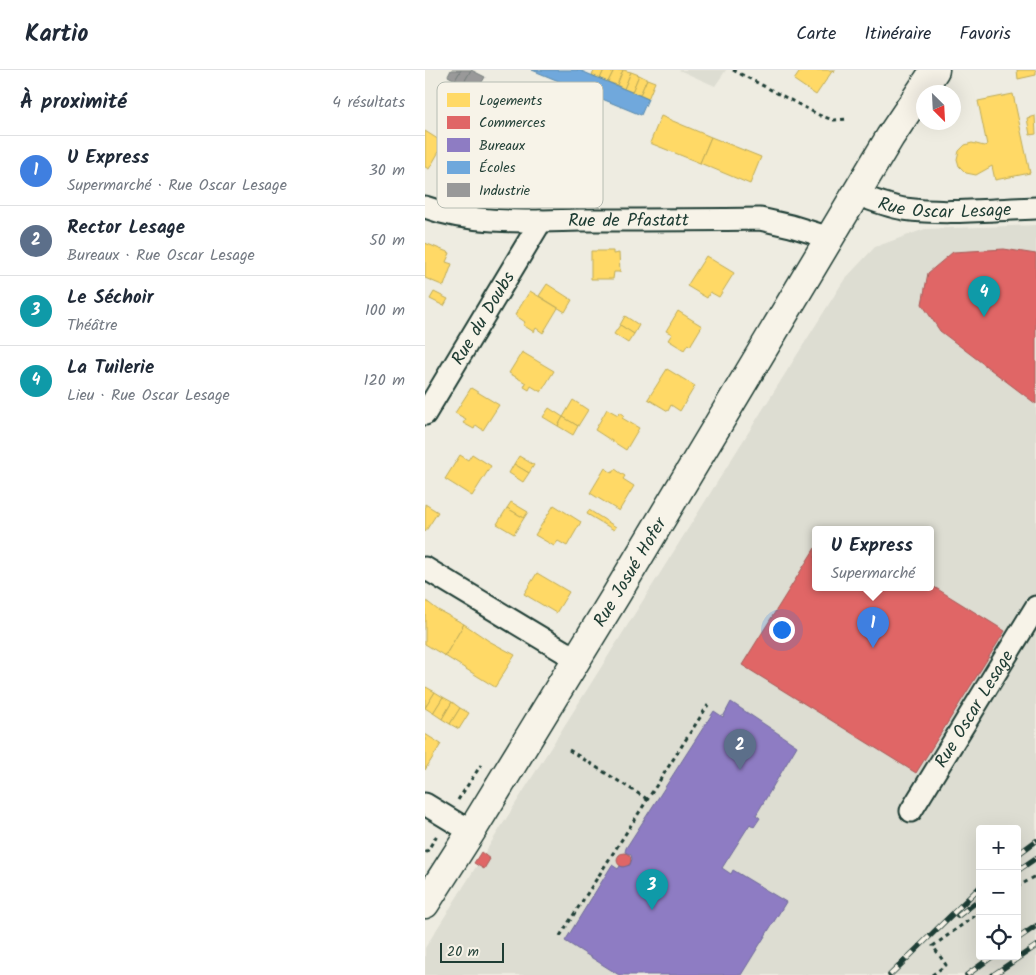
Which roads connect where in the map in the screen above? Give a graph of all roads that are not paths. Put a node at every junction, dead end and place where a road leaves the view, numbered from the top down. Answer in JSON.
{"nodes":[{"id":1,"x":935,"y":70,"type":"edge"},
{"id":2,"x":856,"y":194,"type":"junction"},
{"id":3,"x":425,"y":207,"type":"edge"},
{"id":4,"x":1036,"y":208,"type":"edge"},
{"id":5,"x":541,"y":221,"type":"junction"},
{"id":6,"x":830,"y":238,"type":"junction"},
{"id":7,"x":425,"y":414,"type":"edge"},
{"id":8,"x":425,"y":568,"type":"edge"},
{"id":9,"x":1036,"y":607,"type":"edge"},
{"id":10,"x":576,"y":660,"type":"junction"},
{"id":11,"x":425,"y":804,"type":"edge"},
{"id":12,"x":911,"y":811,"type":"dead end"},
{"id":13,"x":471,"y":832,"type":"junction"},
{"id":14,"x":425,"y":904,"type":"edge"}],
"edges":[{"from":1,"to":2,"type":"main road","name":"Rue Josué Hofer"},
{"from":2,"to":4,"type":"street","name":"Rue Oscar Lesage"},
{"from":2,"to":6,"type":"main road","name":"Rue Josué Hofer"},
{"from":3,"to":5,"type":"street","name":"Rue de Pfastatt"},
{"from":5,"to":6,"type":"street","name":"Rue de Pfastatt"},
{"from":5,"to":7,"type":"street","name":"Rue du Doubs"},
{"from":6,"to":10,"type":"main road","name":"Rue Josué Hofer"},
{"from":8,"to":10,"type":"street"},
{"from":9,"to":12,"type":"street","name":"Rue Oscar Lesage"},
{"from":10,"to":13,"type":"main road","name":"Rue Josué Hofer"},
{"from":11,"to":13,"type":"street"},
{"from":13,"to":14,"type":"main road","name":"Rue Josué Hofer"}]}
